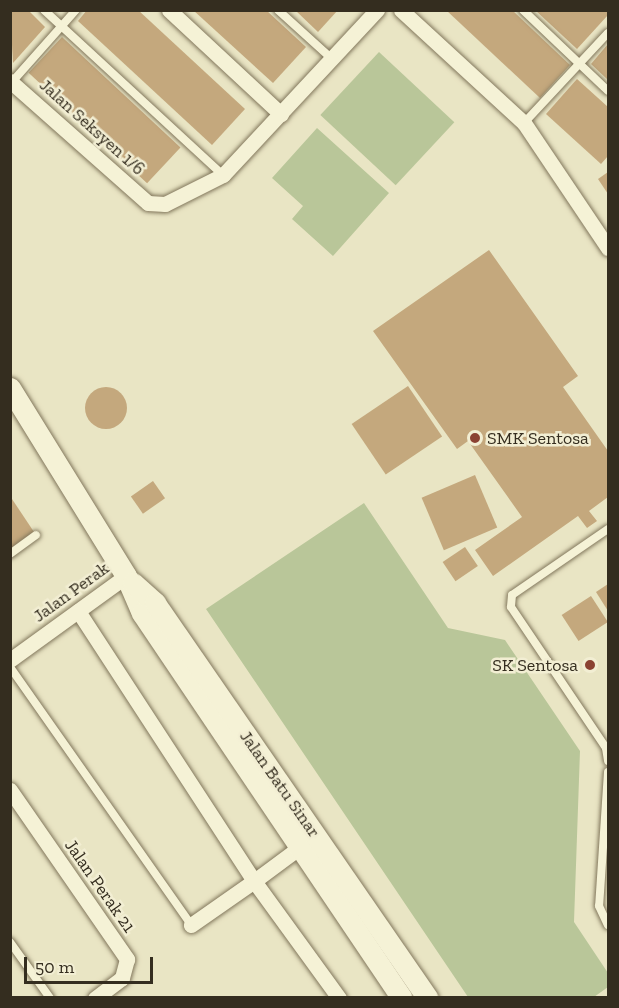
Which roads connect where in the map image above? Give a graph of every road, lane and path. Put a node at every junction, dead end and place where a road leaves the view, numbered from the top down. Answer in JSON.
{"nodes":[{"id":1,"x":44,"y":10,"type":"edge"},
{"id":2,"x":76,"y":10,"type":"edge"},
{"id":3,"x":169,"y":10,"type":"edge"},
{"id":4,"x":278,"y":10,"type":"edge"},
{"id":5,"x":377,"y":10,"type":"edge"},
{"id":6,"x":401,"y":10,"type":"edge"},
{"id":7,"x":523,"y":10,"type":"edge"},
{"id":8,"x":62,"y":27,"type":"junction"},
{"id":9,"x":609,"y":33,"type":"edge"},
{"id":10,"x":332,"y":59,"type":"junction"},
{"id":11,"x":579,"y":64,"type":"junction"},
{"id":12,"x":11,"y":81,"type":"edge"},
{"id":13,"x":609,"y":92,"type":"edge"},
{"id":14,"x":281,"y":114,"type":"junction"},
{"id":15,"x":524,"y":123,"type":"junction"},
{"id":16,"x":223,"y":175,"type":"junction"},
{"id":17,"x":609,"y":248,"type":"edge"},
{"id":18,"x":10,"y":388,"type":"edge"},
{"id":19,"x":609,"y":529,"type":"edge"},
{"id":20,"x":36,"y":535,"type":"dead end"},
{"id":21,"x":10,"y":554,"type":"edge"},
{"id":22,"x":126,"y":576,"type":"junction"},
{"id":23,"x":78,"y":611,"type":"junction"},
{"id":24,"x":10,"y":660,"type":"edge"},
{"id":25,"x":10,"y":667,"type":"edge"},
{"id":26,"x":609,"y":761,"type":"edge"},
{"id":27,"x":609,"y":772,"type":"edge"},
{"id":28,"x":10,"y":790,"type":"edge"},
{"id":29,"x":300,"y":847,"type":"junction"},
{"id":30,"x":254,"y":881,"type":"junction"},
{"id":31,"x":609,"y":925,"type":"edge"},
{"id":32,"x":191,"y":926,"type":"joint"},
{"id":33,"x":10,"y":942,"type":"edge"},
{"id":34,"x":50,"y":998,"type":"edge"},
{"id":35,"x":95,"y":998,"type":"edge"},
{"id":36,"x":339,"y":998,"type":"edge"},
{"id":37,"x":402,"y":998,"type":"edge"},
{"id":38,"x":427,"y":998,"type":"edge"}],
"edges":[{"from":1,"to":8,"type":"lane"},
{"from":2,"to":8,"type":"lane"},
{"from":3,"to":14,"type":"street"},
{"from":4,"to":10,"type":"lane"},
{"from":5,"to":10,"type":"street"},
{"from":6,"to":15,"type":"street"},
{"from":7,"to":11,"type":"lane"},
{"from":8,"to":12,"type":"lane"},
{"from":8,"to":16,"type":"lane"},
{"from":9,"to":11,"type":"lane"},
{"from":10,"to":14,"type":"street"},
{"from":11,"to":13,"type":"lane"},
{"from":11,"to":15,"type":"lane"},
{"from":12,"to":16,"type":"street","name":"Jalan Seksyen 1/6"},
{"from":14,"to":16,"type":"street"},
{"from":15,"to":17,"type":"street"},
{"from":18,"to":22,"type":"street","name":"Jalan Batu Sinar"},
{"from":19,"to":26,"type":"lane"},
{"from":20,"to":21,"type":"lane"},
{"from":22,"to":23,"type":"street","name":"Jalan Perak"},
{"from":22,"to":29,"type":"street","name":"Jalan Batu Sinar"},
{"from":22,"to":38,"type":"street","name":"Jalan Batu Sinar"},
{"from":23,"to":24,"type":"street","name":"Jalan Perak"},
{"from":23,"to":30,"type":"street"},
{"from":25,"to":32,"type":"lane"},
{"from":27,"to":31,"type":"lane"},
{"from":28,"to":35,"type":"street","name":"Jalan Perak 21"},
{"from":29,"to":30,"type":"street"},
{"from":29,"to":37,"type":"street","name":"Jalan Batu Sinar"},
{"from":30,"to":32,"type":"street"},
{"from":30,"to":36,"type":"street"},
{"from":33,"to":34,"type":"lane"}]}
